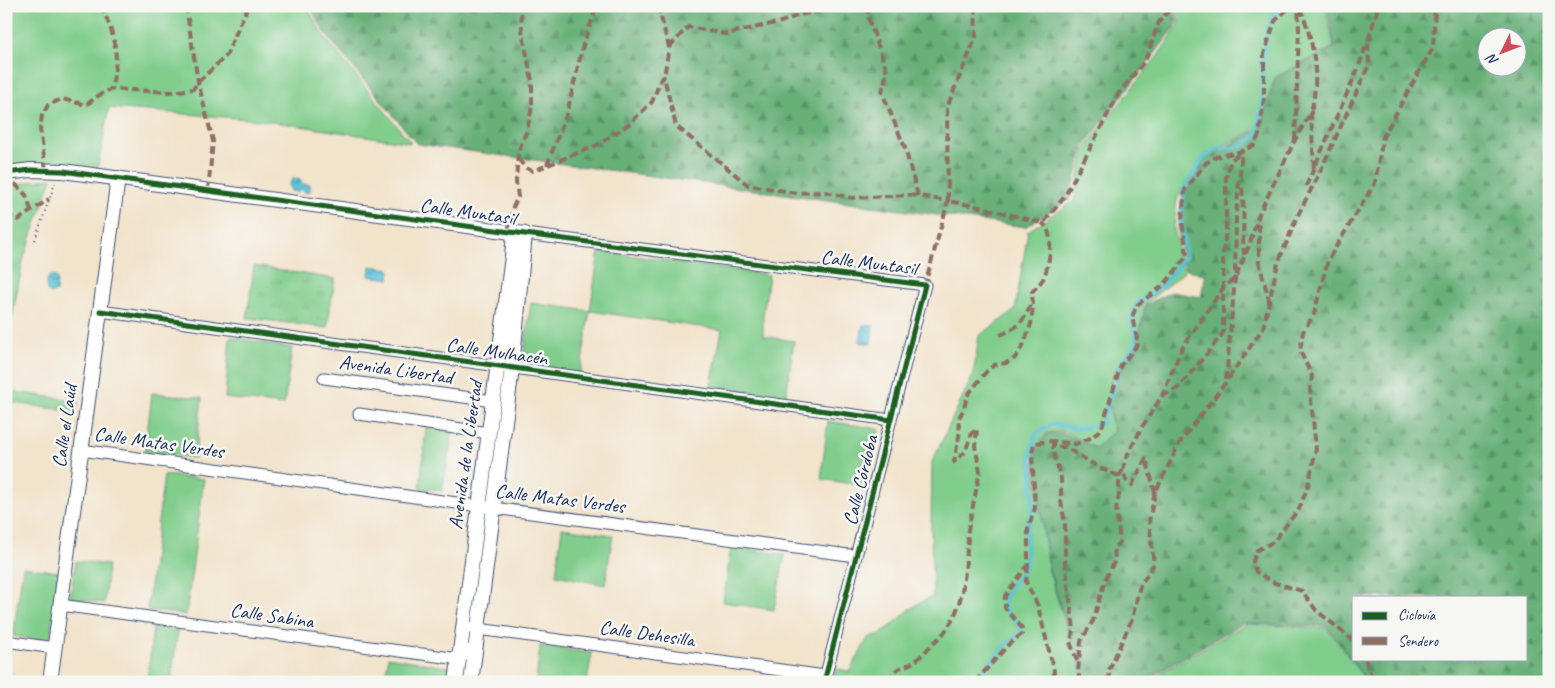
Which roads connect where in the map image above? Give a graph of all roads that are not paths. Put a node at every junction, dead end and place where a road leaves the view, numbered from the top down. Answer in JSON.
{"nodes":[{"id":1,"x":6,"y":173,"type":"edge"},
{"id":2,"x":118,"y":178,"type":"junction"},
{"id":3,"x":520,"y":234,"type":"junction"},
{"id":4,"x":926,"y":285,"type":"joint"},
{"id":5,"x":100,"y":311,"type":"junction"},
{"id":6,"x":497,"y":367,"type":"junction"},
{"id":7,"x":512,"y":368,"type":"junction"},
{"id":8,"x":324,"y":378,"type":"dead end"},
{"id":9,"x":493,"y":401,"type":"junction"},
{"id":10,"x":359,"y":414,"type":"dead end"},
{"id":11,"x":891,"y":420,"type":"junction"},
{"id":12,"x":489,"y":433,"type":"junction"},
{"id":13,"x":81,"y":450,"type":"junction"},
{"id":14,"x":478,"y":506,"type":"junction"},
{"id":15,"x":494,"y":508,"type":"junction"},
{"id":16,"x":856,"y":556,"type":"junction"},
{"id":17,"x":60,"y":605,"type":"junction"},
{"id":18,"x":470,"y":628,"type":"junction"},
{"id":19,"x":6,"y":642,"type":"edge"},
{"id":20,"x":475,"y":647,"type":"junction"},
{"id":21,"x":54,"y":648,"type":"junction"},
{"id":22,"x":459,"y":659,"type":"junction"},
{"id":23,"x":825,"y":679,"type":"edge"},
{"id":24,"x":51,"y":681,"type":"edge"},
{"id":25,"x":456,"y":682,"type":"edge"},
{"id":26,"x":471,"y":682,"type":"edge"}],
"edges":[{"from":1,"to":2,"type":"street","name":"Calle Muntasil"},
{"from":2,"to":3,"type":"street","name":"Calle Muntasil"},
{"from":2,"to":5,"type":"street","name":"Calle el Laúd"},
{"from":3,"to":4,"type":"street","name":"Calle Muntasil"},
{"from":3,"to":6,"type":"street","name":"Avenida de la Libertad"},
{"from":3,"to":7,"type":"street","name":"Avenida de la Libertad"},
{"from":4,"to":11,"type":"street","name":"Calle Córdoba"},
{"from":5,"to":6,"type":"street","name":"Calle Mulhacén"},
{"from":5,"to":13,"type":"street","name":"Calle el Laúd"},
{"from":6,"to":7,"type":"street","name":"Calle Mulhacén"},
{"from":6,"to":9,"type":"street","name":"Avenida de la Libertad"},
{"from":7,"to":11,"type":"street","name":"Calle Mulhacén"},
{"from":7,"to":15,"type":"street","name":"Avenida de la Libertad"},
{"from":8,"to":9,"type":"street","name":"Avenida Libertad"},
{"from":9,"to":12,"type":"street","name":"Avenida de la Libertad"},
{"from":10,"to":12,"type":"street"},
{"from":11,"to":16,"type":"street","name":"Calle Córdoba"},
{"from":12,"to":14,"type":"street","name":"Avenida de la Libertad"},
{"from":13,"to":14,"type":"street","name":"Calle Matas Verdes"},
{"from":13,"to":17,"type":"street","name":"Calle el Laúd"},
{"from":14,"to":15,"type":"street","name":"Calle Matas Verdes"},
{"from":14,"to":18,"type":"street","name":"Avenida de la Libertad"},
{"from":15,"to":16,"type":"street","name":"Calle Matas Verdes"},
{"from":15,"to":18,"type":"street","name":"Avenida de la Libertad"},
{"from":16,"to":23,"type":"street","name":"Calle Córdoba"},
{"from":17,"to":21,"type":"street","name":"Calle el Laúd"},
{"from":17,"to":22,"type":"street","name":"Calle Sabina"},
{"from":18,"to":20,"type":"street","name":"Avenida de la Libertad"},
{"from":18,"to":22,"type":"street","name":"Avenida de la Libertad"},
{"from":18,"to":23,"type":"street","name":"Calle Dehesilla"},
{"from":19,"to":21,"type":"street"},
{"from":20,"to":22,"type":"street"},
{"from":20,"to":26,"type":"street","name":"Avenida de la Libertad"},
{"from":21,"to":24,"type":"street","name":"Calle el Laúd"},
{"from":22,"to":25,"type":"street","name":"Avenida de la Libertad"}]}
